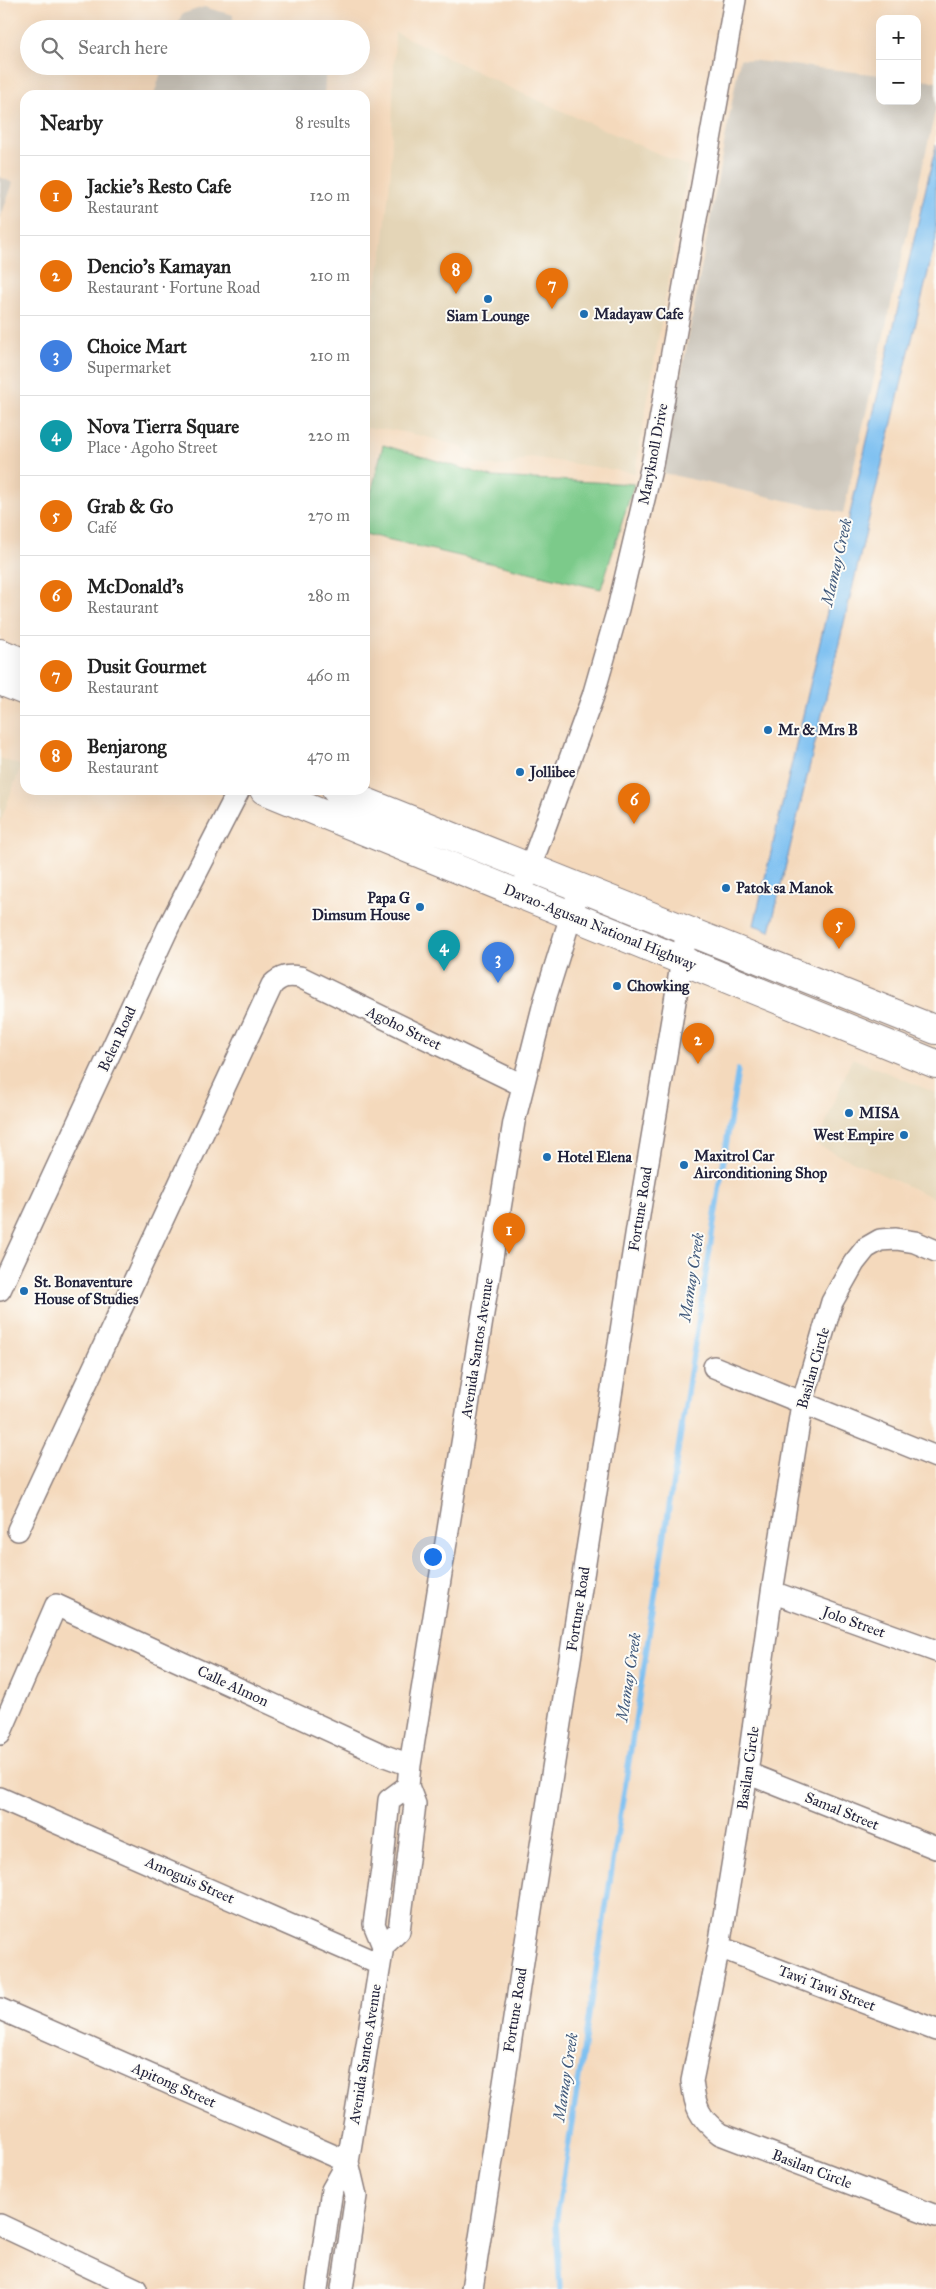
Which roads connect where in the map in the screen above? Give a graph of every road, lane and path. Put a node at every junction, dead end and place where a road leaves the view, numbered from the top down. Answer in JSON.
{"nodes":[{"id":1,"x":735,"y":0,"type":"edge"},
{"id":2,"x":0,"y":653,"type":"edge"},
{"id":3,"x":20,"y":661,"type":"edge"},
{"id":4,"x":0,"y":681,"type":"edge"},
{"id":5,"x":20,"y":689,"type":"edge"},
{"id":6,"x":236,"y":795,"type":"edge"},
{"id":7,"x":276,"y":795,"type":"edge"},
{"id":8,"x":348,"y":795,"type":"edge"},
{"id":9,"x":416,"y":823,"type":"junction"},
{"id":10,"x":405,"y":848,"type":"junction"},
{"id":11,"x":530,"y":867,"type":"junction"},
{"id":12,"x":580,"y":887,"type":"junction"},
{"id":13,"x":520,"y":894,"type":"junction"},
{"id":14,"x":571,"y":915,"type":"junction"},
{"id":15,"x":687,"y":930,"type":"junction"},
{"id":16,"x":682,"y":960,"type":"junction"},
{"id":17,"x":936,"y":1030,"type":"edge"},
{"id":18,"x":936,"y":1064,"type":"edge"},
{"id":19,"x":522,"y":1085,"type":"junction"},
{"id":20,"x":936,"y":1251,"type":"edge"},
{"id":21,"x":0,"y":1290,"type":"edge"},
{"id":22,"x":714,"y":1368,"type":"dead end"},
{"id":23,"x":802,"y":1404,"type":"junction"},
{"id":24,"x":936,"y":1457,"type":"edge"},
{"id":25,"x":18,"y":1530,"type":"dead end"},
{"id":26,"x":772,"y":1592,"type":"junction"},
{"id":27,"x":936,"y":1651,"type":"edge"},
{"id":28,"x":0,"y":1734,"type":"edge"},
{"id":29,"x":410,"y":1765,"type":"junction"},
{"id":30,"x":747,"y":1773,"type":"junction"},
{"id":31,"x":0,"y":1798,"type":"edge"},
{"id":32,"x":936,"y":1848,"type":"edge"},
{"id":33,"x":719,"y":1947,"type":"junction"},
{"id":34,"x":381,"y":1954,"type":"junction"},
{"id":35,"x":0,"y":2009,"type":"edge"},
{"id":36,"x":936,"y":2030,"type":"edge"},
{"id":37,"x":348,"y":2162,"type":"junction"},
{"id":38,"x":936,"y":2216,"type":"edge"},
{"id":39,"x":0,"y":2225,"type":"edge"},
{"id":40,"x":136,"y":2289,"type":"edge"},
{"id":41,"x":317,"y":2289,"type":"edge"},
{"id":42,"x":342,"y":2289,"type":"edge"},
{"id":43,"x":472,"y":2289,"type":"edge"}],
"edges":[{"from":1,"to":11,"type":"street","name":"Maryknoll Drive"},
{"from":2,"to":3,"type":"main road"},
{"from":4,"to":5,"type":"main road"},
{"from":6,"to":21,"type":"street","name":"Belen Road"},
{"from":7,"to":10,"type":"main road","name":"Davao-Agusan National Highway"},
{"from":8,"to":9,"type":"main road","name":"Davao-Agusan National Highway"},
{"from":9,"to":10,"type":"main road"},
{"from":9,"to":11,"type":"main road","name":"Davao-Agusan National Highway"},
{"from":10,"to":13,"type":"main road","name":"Davao-Agusan National Highway"},
{"from":11,"to":12,"type":"main road","name":"Davao-Agusan National Highway"},
{"from":11,"to":13,"type":"street","name":"Maryknoll Drive"},
{"from":12,"to":14,"type":"street","name":"Avenida Santos Avenue"},
{"from":12,"to":15,"type":"main road","name":"Davao-Agusan National Highway"},
{"from":13,"to":14,"type":"main road","name":"Davao-Agusan National Highway"},
{"from":14,"to":16,"type":"main road","name":"Davao-Agusan National Highway"},
{"from":14,"to":19,"type":"street","name":"Avenida Santos Avenue"},
{"from":15,"to":16,"type":"street","name":"Fortune Road"},
{"from":15,"to":17,"type":"main road","name":"Davao-Agusan National Highway"},
{"from":16,"to":18,"type":"main road","name":"Davao-Agusan National Highway"},
{"from":16,"to":43,"type":"street","name":"Fortune Road"},
{"from":19,"to":25,"type":"street","name":"Agoho Street"},
{"from":19,"to":29,"type":"street","name":"Avenida Santos Avenue"},
{"from":20,"to":23,"type":"street","name":"Basilan Circle"},
{"from":22,"to":23,"type":"street"},
{"from":23,"to":24,"type":"street"},
{"from":23,"to":26,"type":"street","name":"Basilan Circle"},
{"from":26,"to":27,"type":"street","name":"Jolo Street"},
{"from":26,"to":30,"type":"street","name":"Basilan Circle"},
{"from":28,"to":29,"type":"street","name":"Calle Almon"},
{"from":29,"to":34,"type":"street","name":"Avenida Santos Avenue"},
{"from":30,"to":32,"type":"street","name":"Samal Street"},
{"from":30,"to":33,"type":"street","name":"Basilan Circle"},
{"from":31,"to":34,"type":"street","name":"Amoguis Street"},
{"from":33,"to":36,"type":"street","name":"Tawi Tawi Street"},
{"from":33,"to":38,"type":"street","name":"Basilan Circle"},
{"from":34,"to":37,"type":"street","name":"Avenida Santos Avenue"},
{"from":35,"to":37,"type":"street","name":"Apitong Street"},
{"from":37,"to":41,"type":"street","name":"Avenida Santos Avenue"},
{"from":37,"to":42,"type":"street","name":"Avenida Santos Avenue"},
{"from":39,"to":40,"type":"street"}]}
